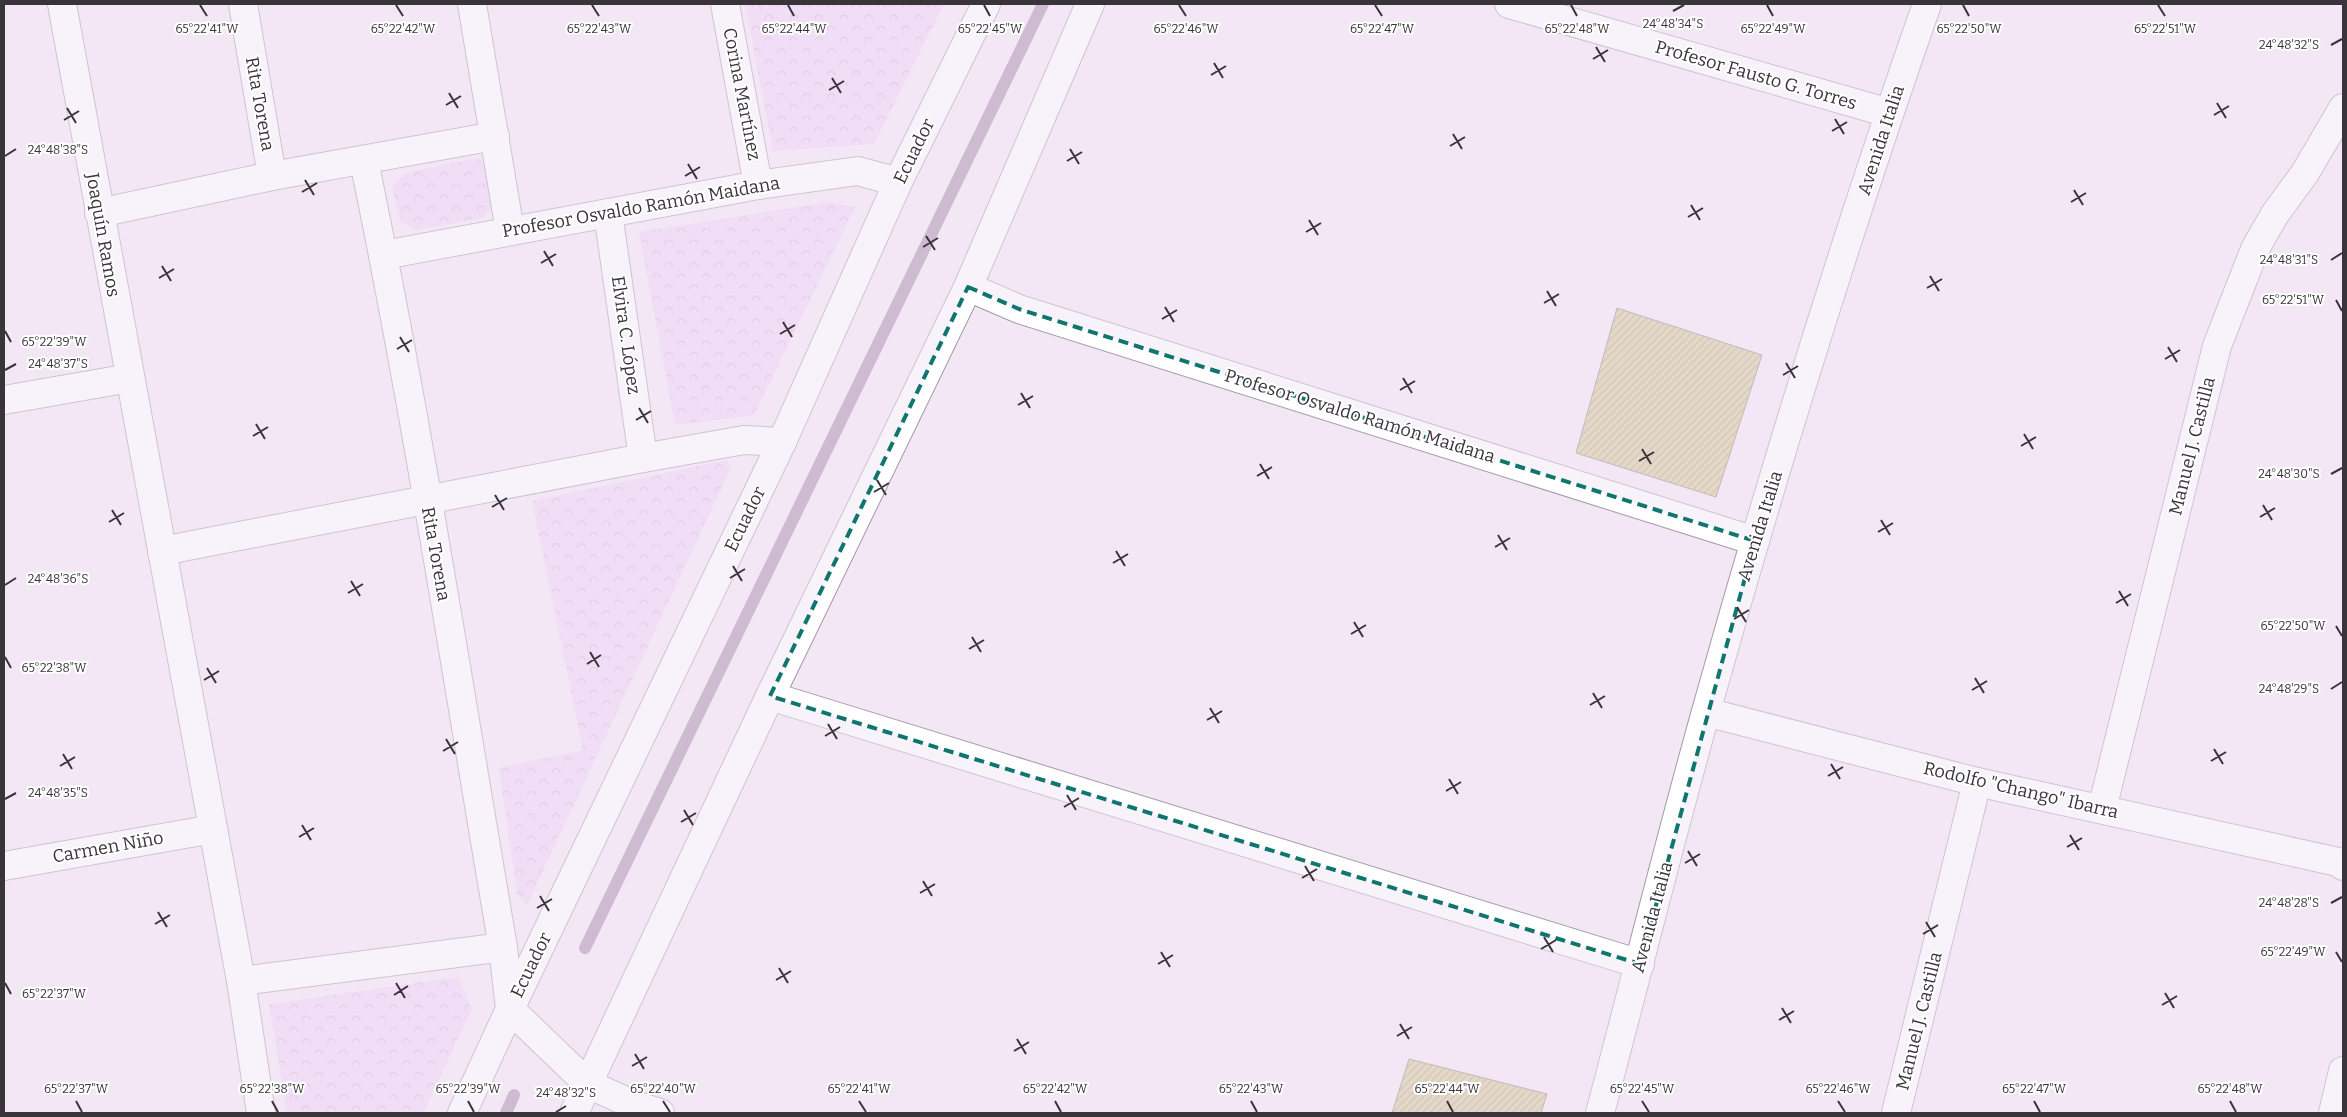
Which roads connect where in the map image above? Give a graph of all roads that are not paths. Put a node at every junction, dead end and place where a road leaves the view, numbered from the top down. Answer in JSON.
{"nodes":[{"id":1,"x":62,"y":4,"type":"edge"},
{"id":2,"x":243,"y":4,"type":"edge"},
{"id":3,"x":472,"y":4,"type":"edge"},
{"id":4,"x":725,"y":4,"type":"edge"},
{"id":5,"x":986,"y":4,"type":"edge"},
{"id":6,"x":1090,"y":4,"type":"edge"},
{"id":7,"x":1508,"y":4,"type":"edge"},
{"id":8,"x":1927,"y":4,"type":"edge"},
{"id":9,"x":2343,"y":108,"type":"edge"},
{"id":10,"x":1889,"y":113,"type":"junction"},
{"id":11,"x":495,"y":136,"type":"junction"},
{"id":12,"x":364,"y":161,"type":"junction"},
{"id":13,"x":272,"y":176,"type":"junction"},
{"id":14,"x":898,"y":182,"type":"junction"},
{"id":15,"x":758,"y":185,"type":"junction"},
{"id":16,"x":99,"y":213,"type":"junction"},
{"id":17,"x":608,"y":213,"type":"junction"},
{"id":18,"x":510,"y":231,"type":"junction"},
{"id":19,"x":384,"y":255,"type":"junction"},
{"id":20,"x":968,"y":287,"type":"junction"},
{"id":21,"x":130,"y":378,"type":"junction"},
{"id":22,"x":4,"y":400,"type":"edge"},
{"id":23,"x":782,"y":442,"type":"junction"},
{"id":24,"x":643,"y":458,"type":"junction"},
{"id":25,"x":427,"y":501,"type":"junction"},
{"id":26,"x":1755,"y":540,"type":"junction"},
{"id":27,"x":162,"y":551,"type":"junction"},
{"id":28,"x":770,"y":696,"type":"junction"},
{"id":29,"x":1706,"y":712,"type":"junction"},
{"id":30,"x":1977,"y":782,"type":"junction"},
{"id":31,"x":2102,"y":809,"type":"junction"},
{"id":32,"x":213,"y":829,"type":"junction"},
{"id":33,"x":2340,"y":864,"type":"edge"},
{"id":34,"x":4,"y":866,"type":"edge"},
{"id":35,"x":503,"y":948,"type":"junction"},
{"id":36,"x":1640,"y":964,"type":"junction"},
{"id":37,"x":241,"y":981,"type":"junction"},
{"id":38,"x":510,"y":1009,"type":"junction"},
{"id":39,"x":2343,"y":1071,"type":"edge"},
{"id":40,"x":588,"y":1084,"type":"junction"},
{"id":41,"x":260,"y":1113,"type":"edge"},
{"id":42,"x":462,"y":1113,"type":"edge"},
{"id":43,"x":574,"y":1113,"type":"edge"},
{"id":44,"x":660,"y":1113,"type":"edge"},
{"id":45,"x":1600,"y":1113,"type":"edge"},
{"id":46,"x":1896,"y":1113,"type":"edge"},
{"id":47,"x":2333,"y":1113,"type":"edge"}],
"edges":[{"from":1,"to":16,"type":"street","name":"Joaquín Ramos"},
{"from":2,"to":13,"type":"street","name":"Rita Torena"},
{"from":3,"to":11,"type":"street"},
{"from":4,"to":15,"type":"street","name":"Corina Martínez"},
{"from":5,"to":14,"type":"street","name":"Ecuador"},
{"from":6,"to":20,"type":"street"},
{"from":7,"to":10,"type":"street","name":"Profesor Fausto G. Torres"},
{"from":8,"to":10,"type":"street","name":"Avenida Italia"},
{"from":9,"to":31,"type":"street","name":"Manuel J. Castilla"},
{"from":10,"to":26,"type":"street","name":"Avenida Italia"},
{"from":11,"to":12,"type":"street"},
{"from":11,"to":18,"type":"street"},
{"from":12,"to":13,"type":"street"},
{"from":12,"to":19,"type":"street","name":"Rita Torena"},
{"from":13,"to":16,"type":"street"},
{"from":14,"to":15,"type":"street","name":"Profesor Osvaldo Ramón Maidana"},
{"from":14,"to":23,"type":"street","name":"Ecuador"},
{"from":15,"to":17,"type":"street","name":"Profesor Osvaldo Ramón Maidana"},
{"from":16,"to":21,"type":"street","name":"Joaquín Ramos"},
{"from":17,"to":18,"type":"street","name":"Profesor Osvaldo Ramón Maidana"},
{"from":17,"to":24,"type":"street","name":"Elvira C. López"},
{"from":18,"to":19,"type":"street","name":"Profesor Osvaldo Ramón Maidana"},
{"from":19,"to":25,"type":"street","name":"Rita Torena"},
{"from":20,"to":26,"type":"street","name":"Profesor Osvaldo Ramón Maidana"},
{"from":20,"to":28,"type":"street"},
{"from":21,"to":22,"type":"street"},
{"from":21,"to":27,"type":"street","name":"Joaquín Ramos"},
{"from":23,"to":24,"type":"street"},
{"from":23,"to":38,"type":"street","name":"Ecuador"},
{"from":24,"to":25,"type":"street"},
{"from":25,"to":27,"type":"street"},
{"from":25,"to":35,"type":"street","name":"Rita Torena"},
{"from":26,"to":29,"type":"street","name":"Avenida Italia"},
{"from":27,"to":32,"type":"street","name":"Joaquín Ramos"},
{"from":28,"to":36,"type":"street"},
{"from":28,"to":40,"type":"street"},
{"from":29,"to":30,"type":"street","name":"Rodolfo \"Chango\" Ibarra"},
{"from":29,"to":36,"type":"street","name":"Avenida Italia"},
{"from":30,"to":31,"type":"street","name":"Rodolfo \"Chango\" Ibarra"},
{"from":30,"to":46,"type":"street","name":"Manuel J. Castilla"},
{"from":31,"to":33,"type":"street","name":"Rodolfo \"Chango\" Ibarra"},
{"from":32,"to":34,"type":"street","name":"Carmen Niño"},
{"from":32,"to":37,"type":"street","name":"Joaquín Ramos"},
{"from":35,"to":37,"type":"street"},
{"from":35,"to":38,"type":"street","name":"Rita Torena"},
{"from":36,"to":45,"type":"street","name":"Avenida Italia"},
{"from":37,"to":41,"type":"street","name":"Joaquín Ramos"},
{"from":38,"to":40,"type":"street"},
{"from":38,"to":42,"type":"street","name":"Ecuador"},
{"from":39,"to":47,"type":"street"},
{"from":40,"to":43,"type":"street"},
{"from":40,"to":44,"type":"street"}]}
